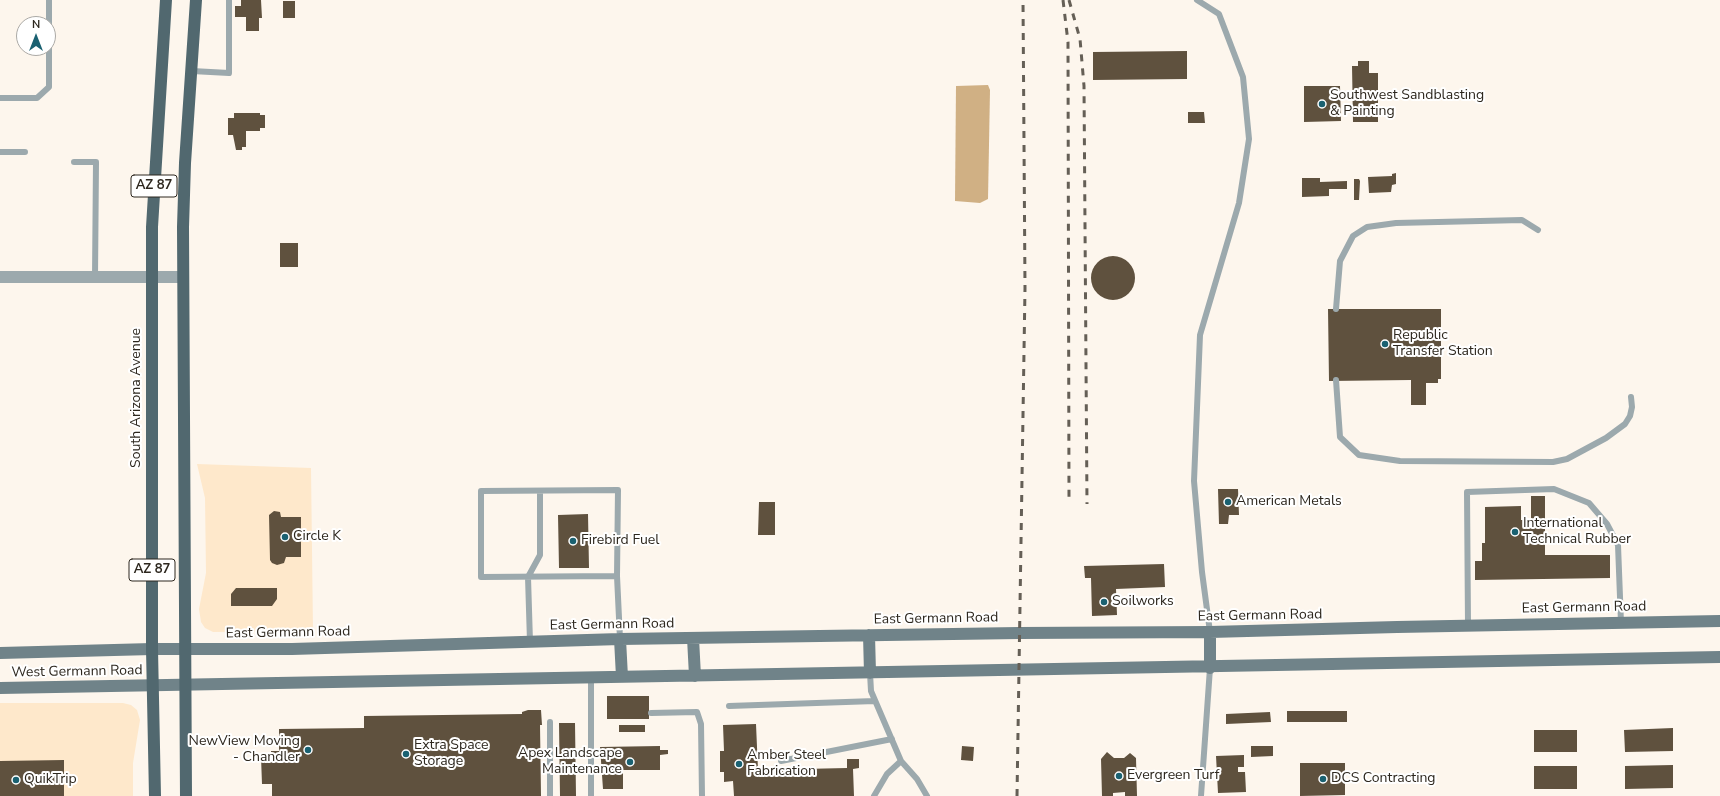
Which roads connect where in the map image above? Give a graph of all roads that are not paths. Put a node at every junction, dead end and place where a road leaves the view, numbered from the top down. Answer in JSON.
{"nodes":[{"id":1,"x":49,"y":0,"type":"edge"},
{"id":2,"x":166,"y":0,"type":"edge"},
{"id":3,"x":196,"y":0,"type":"edge"},
{"id":4,"x":229,"y":0,"type":"edge"},
{"id":5,"x":1197,"y":0,"type":"edge"},
{"id":6,"x":192,"y":71,"type":"junction"},
{"id":7,"x":0,"y":98,"type":"edge"},
{"id":8,"x":0,"y":152,"type":"edge"},
{"id":9,"x":25,"y":152,"type":"dead end"},
{"id":10,"x":74,"y":162,"type":"dead end"},
{"id":11,"x":1538,"y":230,"type":"dead end"},
{"id":12,"x":0,"y":277,"type":"edge"},
{"id":13,"x":95,"y":277,"type":"junction"},
{"id":14,"x":152,"y":277,"type":"junction"},
{"id":15,"x":183,"y":277,"type":"junction"},
{"id":16,"x":1336,"y":309,"type":"dead end"},
{"id":17,"x":1336,"y":380,"type":"dead end"},
{"id":18,"x":1630,"y":397,"type":"dead end"},
{"id":19,"x":540,"y":491,"type":"junction"},
{"id":20,"x":617,"y":576,"type":"junction"},
{"id":21,"x":528,"y":577,"type":"junction"},
{"id":22,"x":1720,"y":621,"type":"edge"},
{"id":23,"x":1621,"y":623,"type":"junction"},
{"id":24,"x":1468,"y":626,"type":"junction"},
{"id":25,"x":1210,"y":632,"type":"junction"},
{"id":26,"x":869,"y":635,"type":"junction"},
{"id":27,"x":694,"y":638,"type":"junction"},
{"id":28,"x":620,"y":639,"type":"junction"},
{"id":29,"x":530,"y":642,"type":"junction"},
{"id":30,"x":152,"y":650,"type":"junction"},
{"id":31,"x":184,"y":650,"type":"junction"},
{"id":32,"x":0,"y":653,"type":"edge"},
{"id":33,"x":1720,"y":658,"type":"edge"},
{"id":34,"x":1210,"y":668,"type":"junction"},
{"id":35,"x":870,"y":673,"type":"junction"},
{"id":36,"x":695,"y":676,"type":"junction"},
{"id":37,"x":622,"y":677,"type":"junction"},
{"id":38,"x":591,"y":678,"type":"junction"},
{"id":39,"x":154,"y":686,"type":"junction"},
{"id":40,"x":185,"y":686,"type":"junction"},
{"id":41,"x":0,"y":688,"type":"edge"},
{"id":42,"x":875,"y":701,"type":"junction"},
{"id":43,"x":729,"y":706,"type":"dead end"},
{"id":44,"x":652,"y":713,"type":"dead end"},
{"id":45,"x":550,"y":722,"type":"dead end"},
{"id":46,"x":892,"y":739,"type":"junction"},
{"id":47,"x":781,"y":761,"type":"dead end"},
{"id":48,"x":901,"y":761,"type":"junction"},
{"id":49,"x":156,"y":796,"type":"edge"},
{"id":50,"x":186,"y":796,"type":"edge"},
{"id":51,"x":550,"y":796,"type":"edge"},
{"id":52,"x":591,"y":796,"type":"edge"},
{"id":53,"x":702,"y":796,"type":"edge"},
{"id":54,"x":874,"y":796,"type":"edge"},
{"id":55,"x":927,"y":796,"type":"edge"},
{"id":56,"x":1201,"y":796,"type":"edge"}],
"edges":[{"from":1,"to":7,"type":"lane"},
{"from":2,"to":14,"type":"main road","name":"South Arizona Avenue","number":"AZ 87"},
{"from":3,"to":6,"type":"main road","number":"AZ 87"},
{"from":4,"to":6,"type":"lane"},
{"from":5,"to":25,"type":"lane"},
{"from":6,"to":15,"type":"main road","number":"AZ 87"},
{"from":8,"to":9,"type":"lane"},
{"from":10,"to":13,"type":"lane"},
{"from":11,"to":16,"type":"lane"},
{"from":12,"to":13,"type":"street"},
{"from":13,"to":14,"type":"street"},
{"from":14,"to":15,"type":"street"},
{"from":14,"to":30,"type":"main road","name":"South Arizona Avenue","number":"AZ 87"},
{"from":15,"to":31,"type":"main road","number":"AZ 87"},
{"from":17,"to":18,"type":"lane"},
{"from":19,"to":20,"type":"lane"},
{"from":19,"to":21,"type":"lane"},
{"from":19,"to":21,"type":"lane"},
{"from":20,"to":21,"type":"lane"},
{"from":20,"to":28,"type":"lane"},
{"from":21,"to":29,"type":"lane"},
{"from":22,"to":23,"type":"main road","name":"East Germann Road"},
{"from":23,"to":24,"type":"main road","name":"East Germann Road"},
{"from":23,"to":24,"type":"lane"},
{"from":24,"to":25,"type":"main road","name":"East Germann Road"},
{"from":25,"to":26,"type":"main road","name":"East Germann Road"},
{"from":25,"to":34,"type":"main road"},
{"from":26,"to":27,"type":"main road","name":"East Germann Road"},
{"from":26,"to":35,"type":"main road"},
{"from":27,"to":28,"type":"main road","name":"East Germann Road"},
{"from":27,"to":36,"type":"main road"},
{"from":28,"to":29,"type":"main road","name":"East Germann Road"},
{"from":28,"to":37,"type":"main road"},
{"from":29,"to":31,"type":"main road","name":"East Germann Road"},
{"from":30,"to":31,"type":"main road","name":"East Germann Road"},
{"from":30,"to":32,"type":"main road","name":"West Germann Road"},
{"from":30,"to":39,"type":"main road","name":"South Arizona Avenue","number":"AZ 87"},
{"from":31,"to":40,"type":"main road","number":"AZ 87"},
{"from":33,"to":34,"type":"main road"},
{"from":34,"to":35,"type":"main road"},
{"from":34,"to":56,"type":"lane"},
{"from":35,"to":36,"type":"main road"},
{"from":35,"to":42,"type":"lane"},
{"from":36,"to":37,"type":"main road"},
{"from":37,"to":38,"type":"main road"},
{"from":38,"to":40,"type":"main road"},
{"from":38,"to":52,"type":"lane"},
{"from":39,"to":40,"type":"main road"},
{"from":39,"to":41,"type":"main road","name":"West Germann Road"},
{"from":39,"to":49,"type":"main road","name":"South Arizona Avenue","number":"AZ 87"},
{"from":40,"to":50,"type":"main road","number":"AZ 87"},
{"from":42,"to":43,"type":"lane"},
{"from":42,"to":46,"type":"lane"},
{"from":44,"to":53,"type":"lane"},
{"from":45,"to":51,"type":"lane"},
{"from":46,"to":47,"type":"lane"},
{"from":46,"to":48,"type":"lane"},
{"from":48,"to":54,"type":"lane"},
{"from":48,"to":55,"type":"lane"}]}
